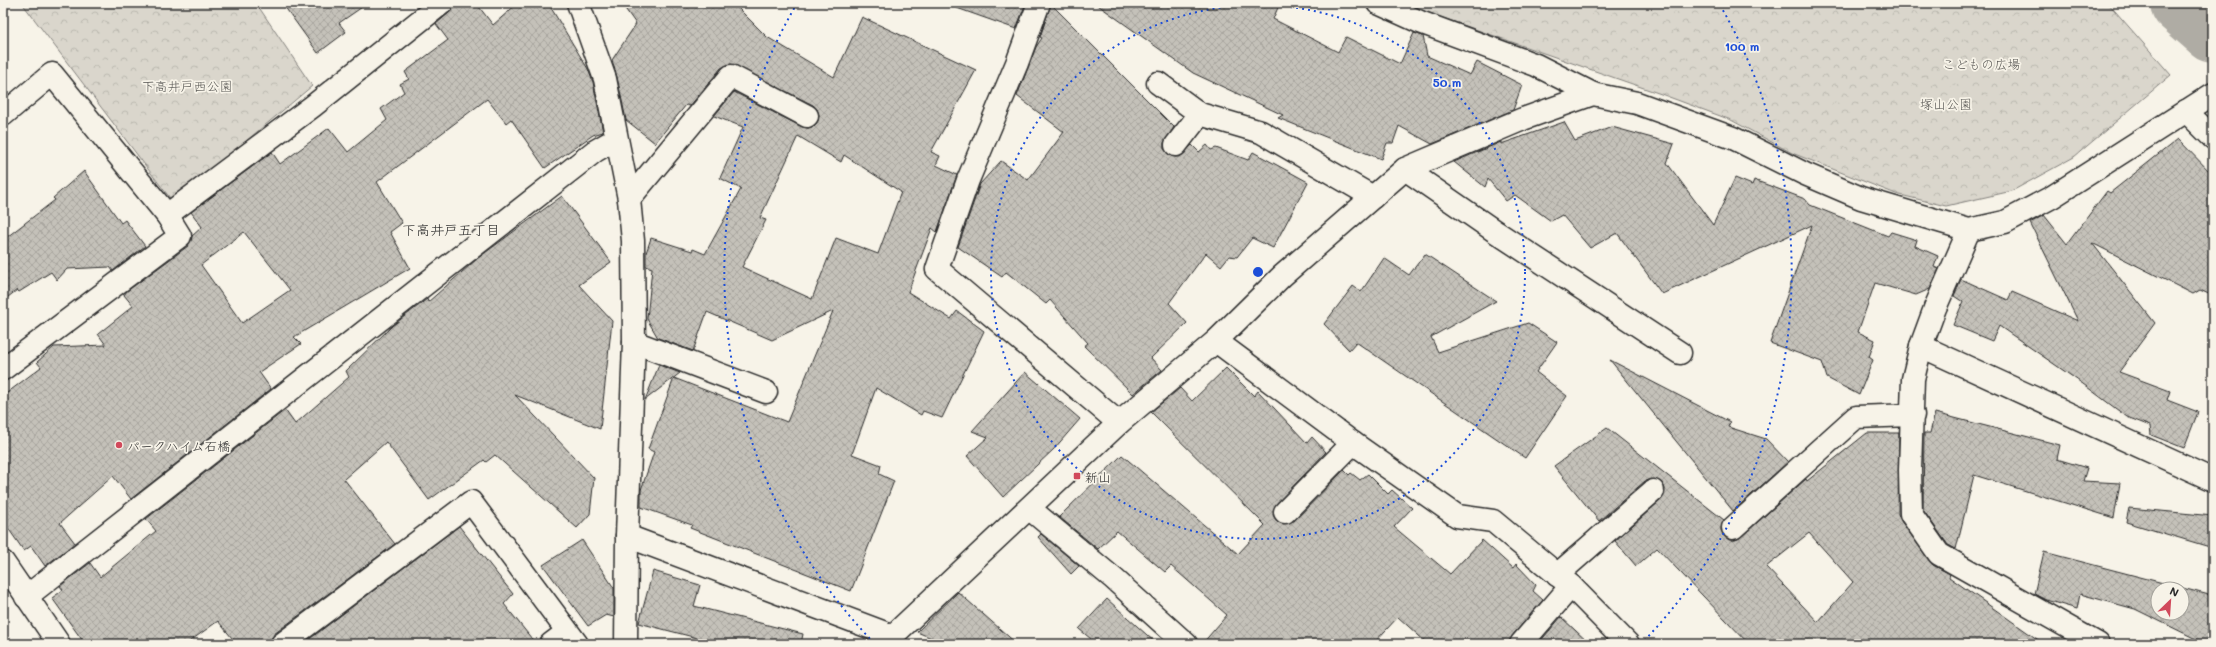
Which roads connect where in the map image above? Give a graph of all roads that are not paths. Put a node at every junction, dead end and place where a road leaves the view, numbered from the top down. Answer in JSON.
{"nodes":[{"id":1,"x":442,"y":3,"type":"edge"},
{"id":2,"x":578,"y":3,"type":"edge"},
{"id":3,"x":1039,"y":3,"type":"edge"},
{"id":4,"x":1378,"y":3,"type":"edge"},
{"id":5,"x":1158,"y":82,"type":"dead end"},
{"id":6,"x":1593,"y":94,"type":"junction"},
{"id":7,"x":2213,"y":94,"type":"edge"},
{"id":8,"x":2186,"y":111,"type":"junction"},
{"id":9,"x":1200,"y":114,"type":"junction"},
{"id":10,"x":3,"y":115,"type":"edge"},
{"id":11,"x":807,"y":116,"type":"dead end"},
{"id":12,"x":2213,"y":138,"type":"edge"},
{"id":13,"x":616,"y":139,"type":"junction"},
{"id":14,"x":1176,"y":145,"type":"dead end"},
{"id":15,"x":1405,"y":169,"type":"junction"},
{"id":16,"x":1373,"y":196,"type":"junction"},
{"id":17,"x":629,"y":199,"type":"junction"},
{"id":18,"x":168,"y":215,"type":"junction"},
{"id":19,"x":1969,"y":230,"type":"junction"},
{"id":20,"x":1216,"y":341,"type":"junction"},
{"id":21,"x":634,"y":342,"type":"junction"},
{"id":22,"x":1921,"y":346,"type":"junction"},
{"id":23,"x":1680,"y":353,"type":"dead end"},
{"id":24,"x":3,"y":369,"type":"edge"},
{"id":25,"x":766,"y":392,"type":"dead end"},
{"id":26,"x":1913,"y":415,"type":"junction"},
{"id":27,"x":1119,"y":423,"type":"junction"},
{"id":28,"x":1353,"y":443,"type":"junction"},
{"id":29,"x":2213,"y":480,"type":"edge"},
{"id":30,"x":1653,"y":491,"type":"dead end"},
{"id":31,"x":1030,"y":509,"type":"junction"},
{"id":32,"x":1285,"y":512,"type":"dead end"},
{"id":33,"x":1733,"y":528,"type":"dead end"},
{"id":34,"x":627,"y":536,"type":"junction"},
{"id":35,"x":3,"y":562,"type":"edge"},
{"id":36,"x":1564,"y":581,"type":"junction"},
{"id":37,"x":26,"y":597,"type":"junction"},
{"id":38,"x":565,"y":640,"type":"edge"},
{"id":39,"x":889,"y":640,"type":"edge"},
{"id":40,"x":59,"y":644,"type":"edge"},
{"id":41,"x":282,"y":644,"type":"edge"},
{"id":42,"x":626,"y":644,"type":"edge"},
{"id":43,"x":1186,"y":644,"type":"edge"},
{"id":44,"x":1521,"y":644,"type":"edge"},
{"id":45,"x":1628,"y":644,"type":"edge"},
{"id":46,"x":2098,"y":644,"type":"edge"}],
"edges":[{"from":1,"to":18,"type":"street"},
{"from":2,"to":13,"type":"street"},
{"from":3,"to":27,"type":"street"},
{"from":4,"to":6,"type":"street"},
{"from":5,"to":9,"type":"street"},
{"from":6,"to":15,"type":"street"},
{"from":6,"to":19,"type":"street"},
{"from":7,"to":8,"type":"street"},
{"from":8,"to":12,"type":"street"},
{"from":8,"to":19,"type":"street"},
{"from":9,"to":14,"type":"street"},
{"from":9,"to":16,"type":"street"},
{"from":10,"to":18,"type":"street"},
{"from":11,"to":17,"type":"street"},
{"from":13,"to":17,"type":"street"},
{"from":13,"to":37,"type":"street"},
{"from":15,"to":16,"type":"street"},
{"from":15,"to":23,"type":"street"},
{"from":16,"to":20,"type":"street"},
{"from":17,"to":21,"type":"street"},
{"from":18,"to":24,"type":"street"},
{"from":19,"to":22,"type":"street"},
{"from":20,"to":27,"type":"street"},
{"from":20,"to":28,"type":"street"},
{"from":21,"to":25,"type":"street"},
{"from":21,"to":34,"type":"street"},
{"from":22,"to":26,"type":"street"},
{"from":22,"to":29,"type":"street"},
{"from":26,"to":33,"type":"street"},
{"from":26,"to":46,"type":"street"},
{"from":27,"to":31,"type":"street"},
{"from":28,"to":32,"type":"street"},
{"from":28,"to":36,"type":"street"},
{"from":30,"to":36,"type":"street"},
{"from":31,"to":39,"type":"street"},
{"from":31,"to":43,"type":"street"},
{"from":34,"to":39,"type":"street"},
{"from":34,"to":42,"type":"street"},
{"from":35,"to":37,"type":"street"},
{"from":36,"to":44,"type":"street"},
{"from":36,"to":45,"type":"street"},
{"from":37,"to":40,"type":"street"},
{"from":38,"to":41,"type":"street"}]}
